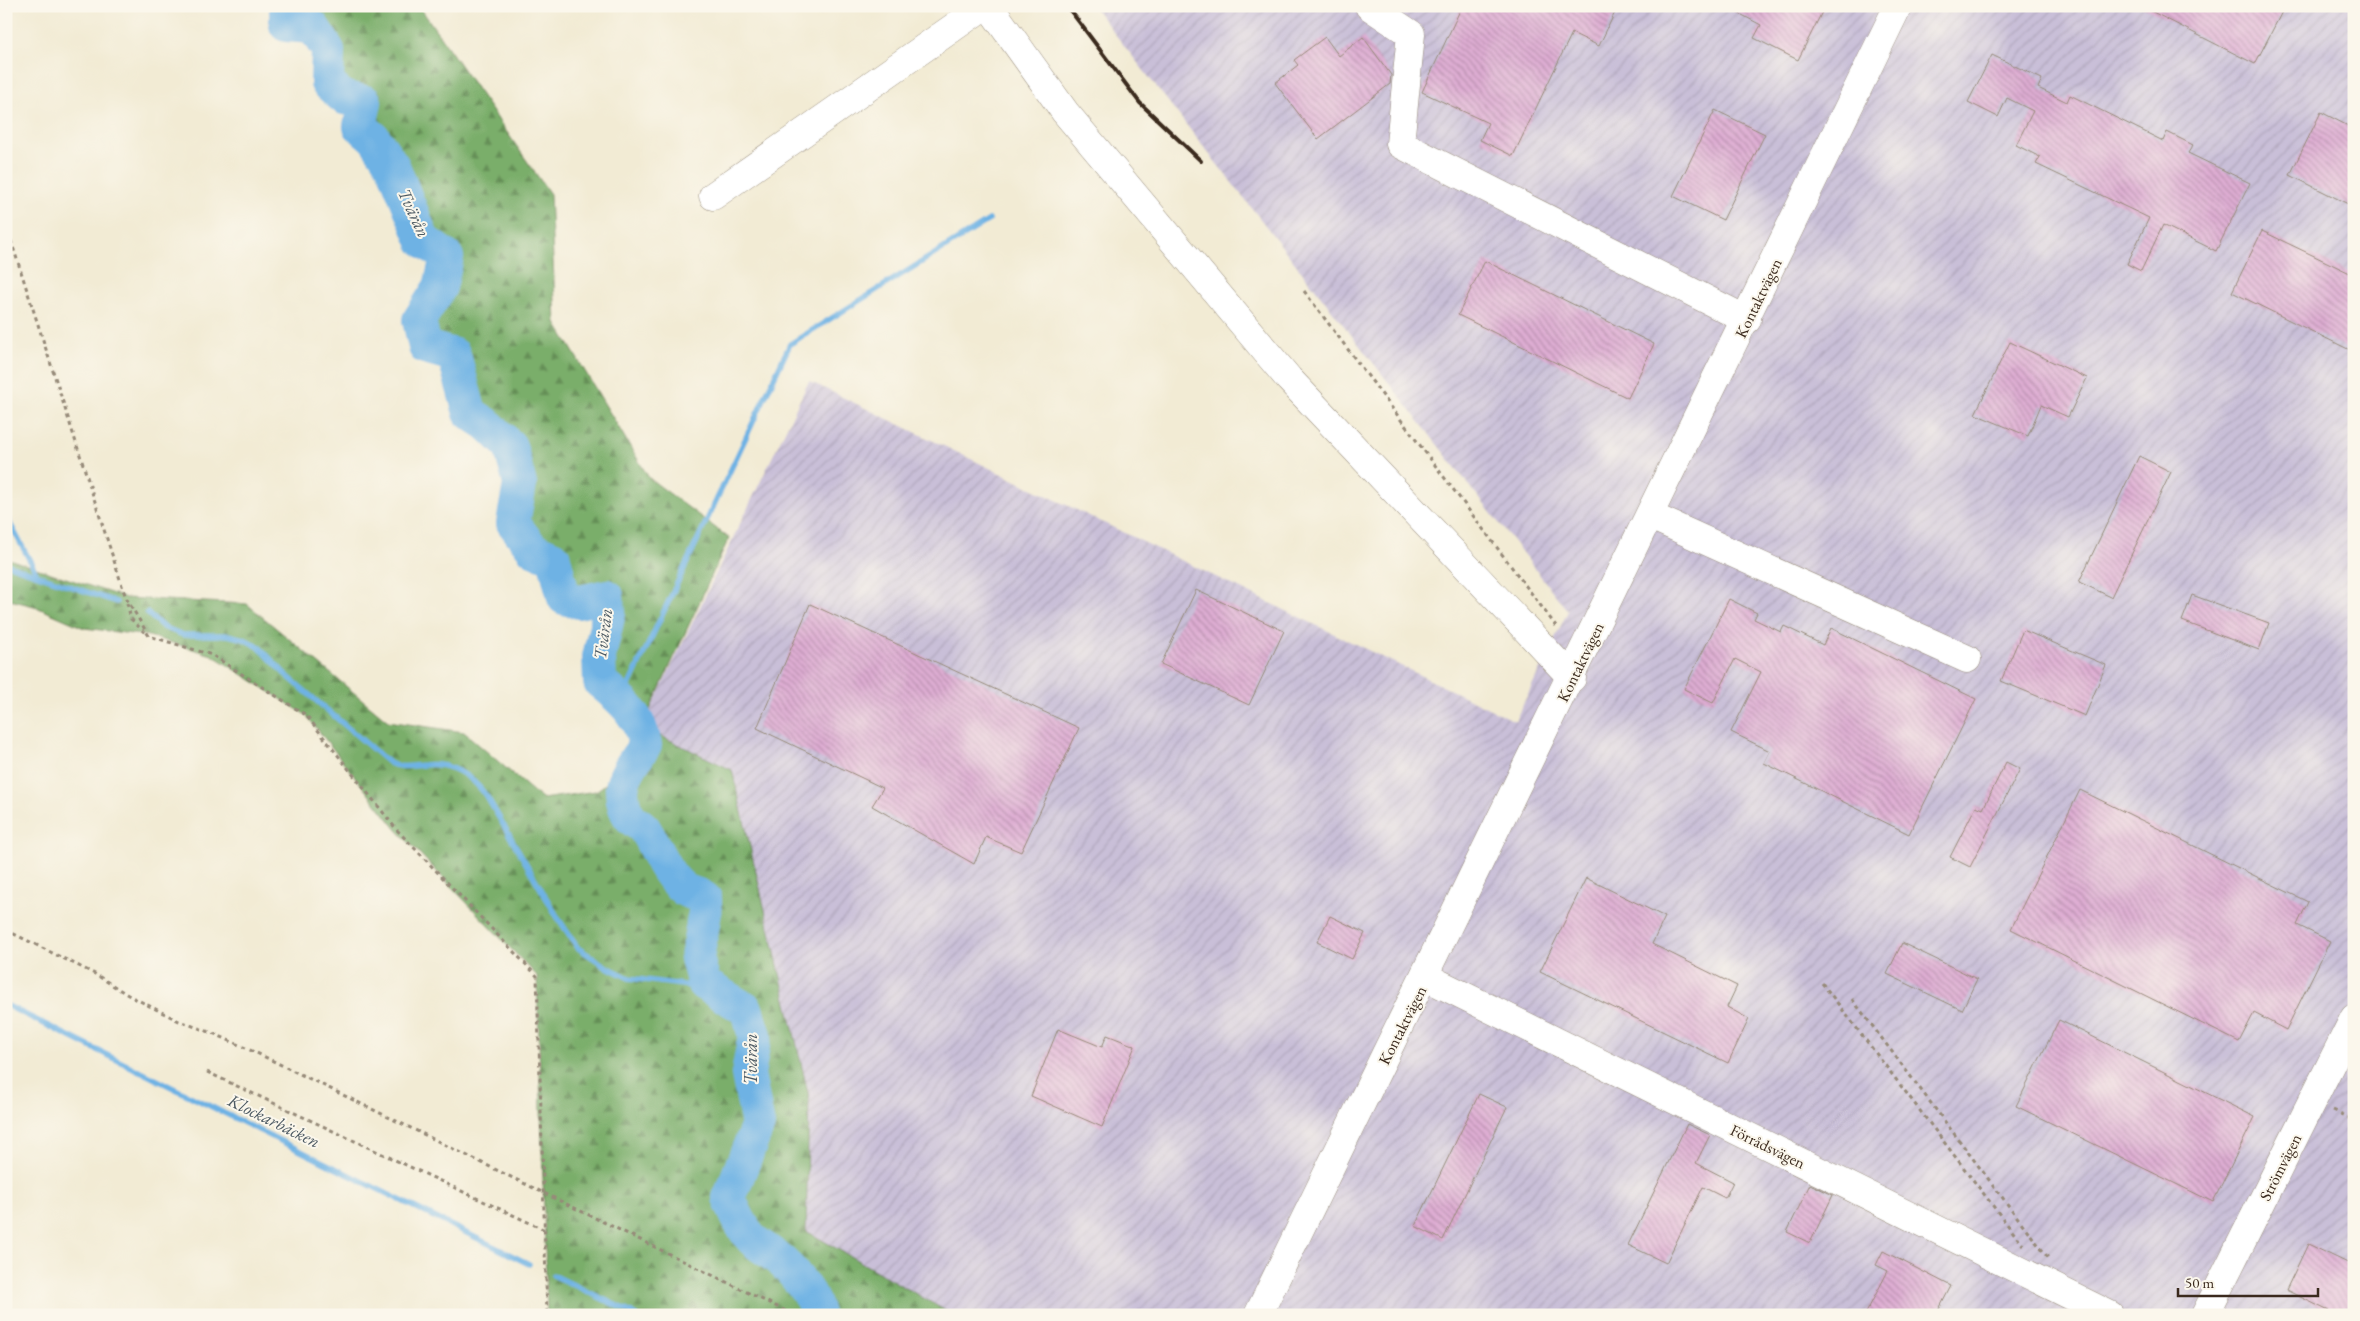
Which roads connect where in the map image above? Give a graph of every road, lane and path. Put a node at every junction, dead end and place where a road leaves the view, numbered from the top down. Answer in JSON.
{"nodes":[{"id":1,"x":984,"y":6,"type":"edge"},
{"id":2,"x":989,"y":6,"type":"edge"},
{"id":3,"x":1369,"y":6,"type":"edge"},
{"id":4,"x":1898,"y":6,"type":"edge"},
{"id":5,"x":713,"y":196,"type":"dead end"},
{"id":6,"x":6,"y":225,"type":"edge"},
{"id":7,"x":1304,"y":291,"type":"dead end"},
{"id":8,"x":1747,"y":320,"type":"junction"},
{"id":9,"x":1651,"y":516,"type":"junction"},
{"id":10,"x":1561,"y":632,"type":"dead end"},
{"id":11,"x":1967,"y":659,"type":"dead end"},
{"id":12,"x":1572,"y":678,"type":"junction"},
{"id":13,"x":6,"y":930,"type":"edge"},
{"id":14,"x":1426,"y":977,"type":"junction"},
{"id":15,"x":1822,"y":983,"type":"dead end"},
{"id":16,"x":1852,"y":999,"type":"dead end"},
{"id":17,"x":2354,"y":1018,"type":"edge"},
{"id":18,"x":207,"y":1072,"type":"dead end"},
{"id":19,"x":2330,"y":1109,"type":"dead end"},
{"id":20,"x":2354,"y":1120,"type":"edge"},
{"id":21,"x":544,"y":1192,"type":"junction"},
{"id":22,"x":545,"y":1230,"type":"junction"},
{"id":23,"x":2025,"y":1248,"type":"dead end"},
{"id":24,"x":2051,"y":1262,"type":"dead end"},
{"id":25,"x":547,"y":1315,"type":"edge"},
{"id":26,"x":794,"y":1315,"type":"edge"},
{"id":27,"x":1258,"y":1315,"type":"edge"},
{"id":28,"x":2110,"y":1315,"type":"edge"},
{"id":29,"x":2205,"y":1315,"type":"edge"}],
"edges":[{"from":1,"to":5,"type":"street"},
{"from":2,"to":12,"type":"street"},
{"from":3,"to":8,"type":"street"},
{"from":4,"to":8,"type":"street","name":"Kontaktvägen"},
{"from":6,"to":21,"type":"path"},
{"from":7,"to":10,"type":"path"},
{"from":8,"to":9,"type":"street","name":"Kontaktvägen"},
{"from":9,"to":11,"type":"street"},
{"from":9,"to":12,"type":"street","name":"Kontaktvägen"},
{"from":12,"to":14,"type":"street","name":"Kontaktvägen"},
{"from":13,"to":21,"type":"path"},
{"from":14,"to":27,"type":"street","name":"Kontaktvägen"},
{"from":14,"to":28,"type":"street","name":"Förrådsvägen"},
{"from":15,"to":23,"type":"path"},
{"from":16,"to":24,"type":"path"},
{"from":17,"to":29,"type":"street","name":"Strömvägen"},
{"from":18,"to":22,"type":"path"},
{"from":19,"to":20,"type":"path"},
{"from":21,"to":22,"type":"path"},
{"from":21,"to":26,"type":"path"},
{"from":22,"to":25,"type":"path"}]}
